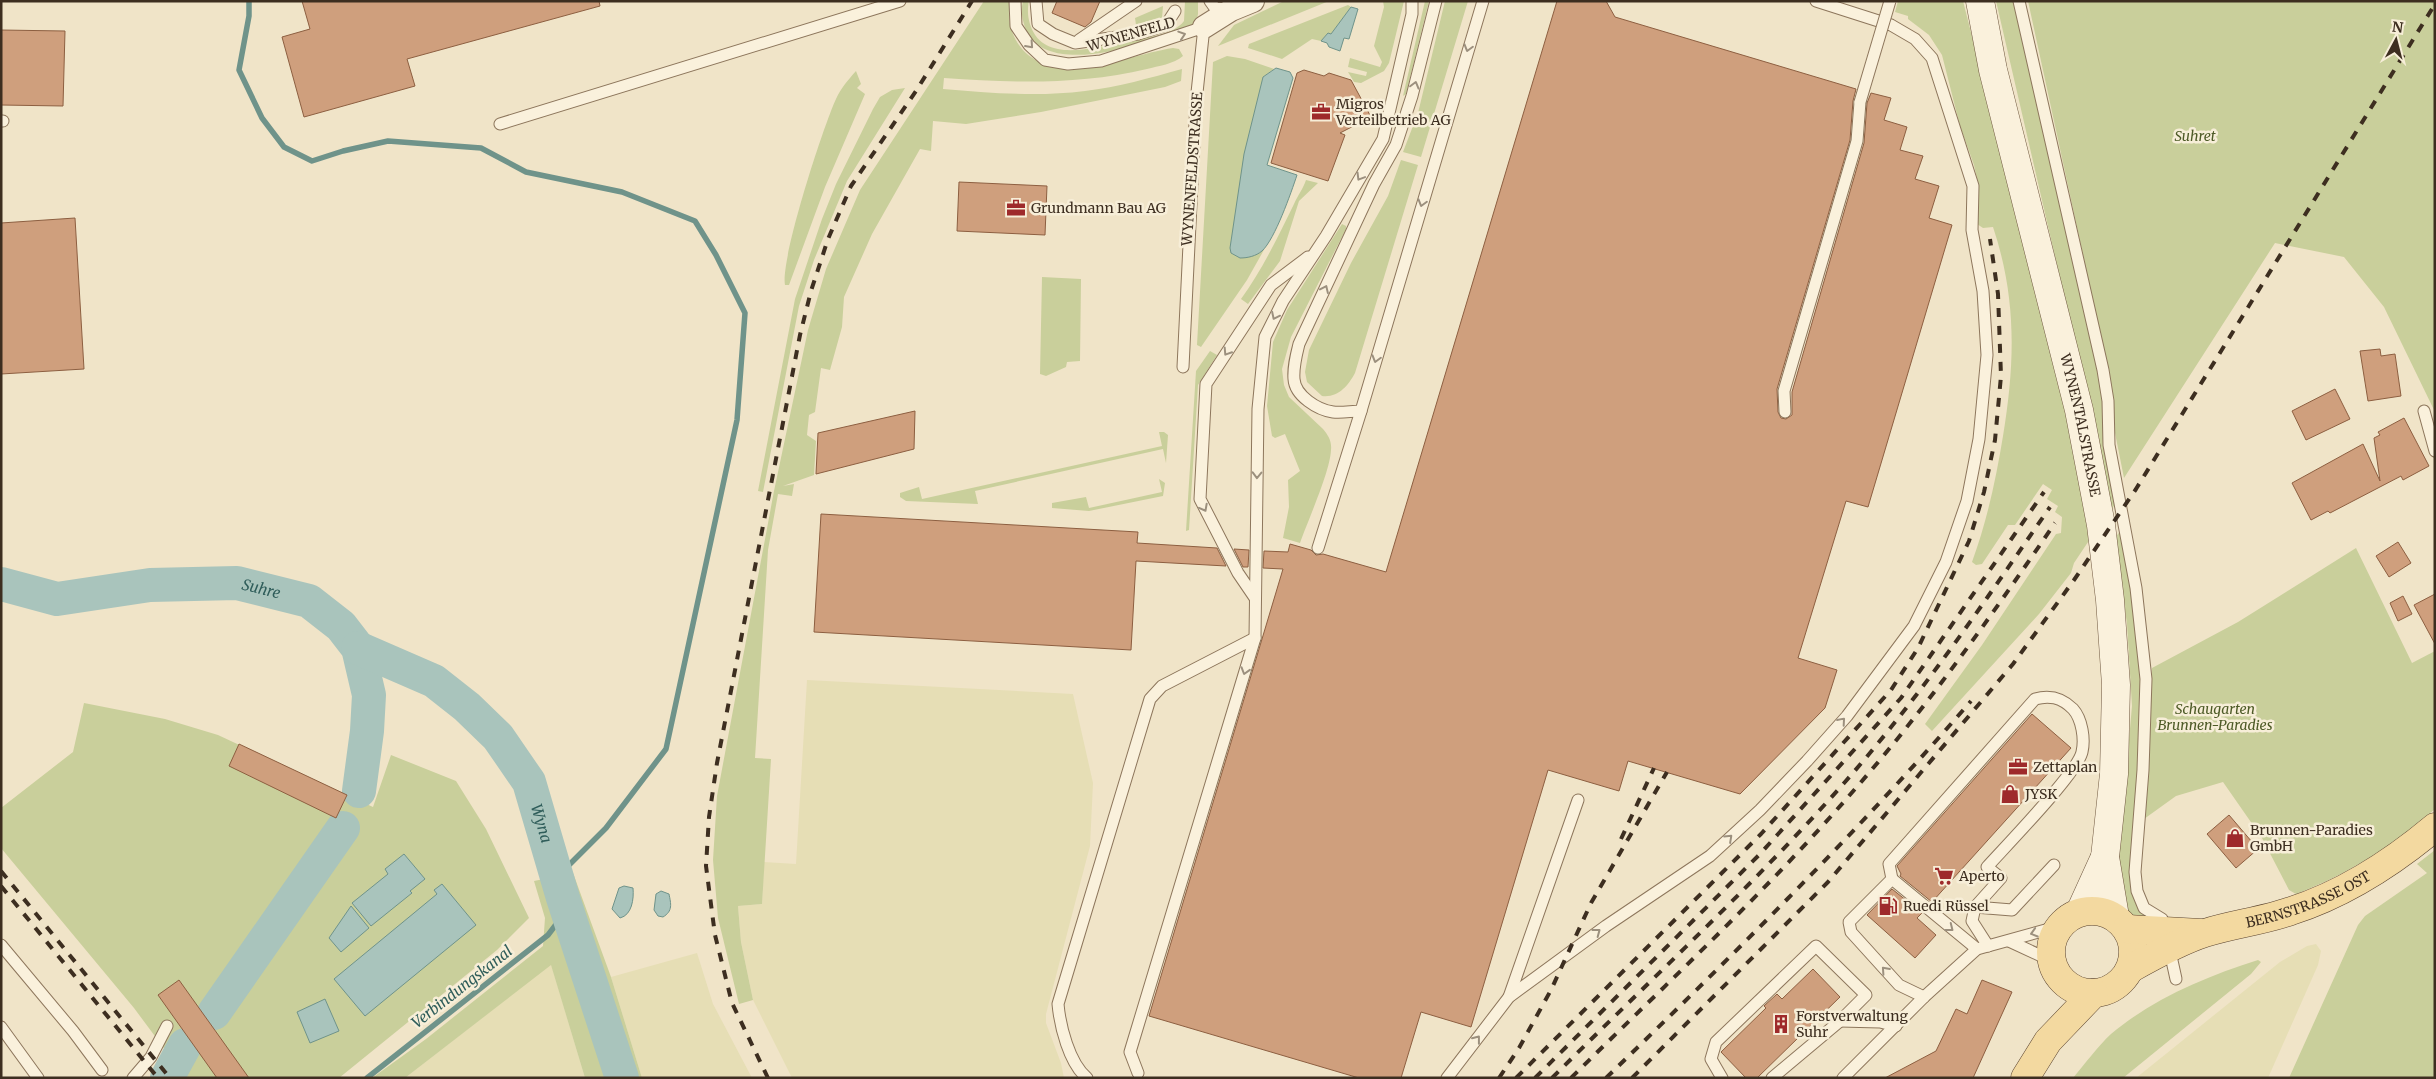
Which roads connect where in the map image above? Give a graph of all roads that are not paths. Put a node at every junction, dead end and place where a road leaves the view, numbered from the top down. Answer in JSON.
{"nodes":[{"id":1,"x":900,"y":1,"type":"edge"},
{"id":2,"x":1015,"y":1,"type":"edge"},
{"id":3,"x":1036,"y":1,"type":"edge"},
{"id":4,"x":1136,"y":1,"type":"edge"},
{"id":5,"x":1210,"y":1,"type":"edge"},
{"id":6,"x":1253,"y":1,"type":"edge"},
{"id":7,"x":1412,"y":1,"type":"edge"},
{"id":8,"x":1436,"y":1,"type":"edge"},
{"id":9,"x":1483,"y":1,"type":"edge"},
{"id":10,"x":1816,"y":1,"type":"edge"},
{"id":11,"x":1890,"y":1,"type":"edge"},
{"id":12,"x":1980,"y":1,"type":"edge"},
{"id":13,"x":2019,"y":1,"type":"edge"},
{"id":14,"x":1232,"y":10,"type":"junction"},
{"id":15,"x":1175,"y":11,"type":"dead end"},
{"id":16,"x":1204,"y":27,"type":"junction"},
{"id":17,"x":1075,"y":43,"type":"junction"},
{"id":18,"x":1392,"y":101,"type":"junction"},
{"id":19,"x":1408,"y":106,"type":"junction"},
{"id":20,"x":500,"y":124,"type":"dead end"},
{"id":21,"x":1343,"y":207,"type":"junction"},
{"id":22,"x":1360,"y":216,"type":"junction"},
{"id":23,"x":1316,"y":252,"type":"junction"},
{"id":24,"x":1183,"y":367,"type":"dead end"},
{"id":25,"x":1361,"y":411,"type":"junction"},
{"id":26,"x":2424,"y":411,"type":"dead end"},
{"id":27,"x":1784,"y":412,"type":"dead end"},
{"id":28,"x":2435,"y":451,"type":"edge"},
{"id":29,"x":1318,"y":548,"type":"dead end"},
{"id":30,"x":1255,"y":598,"type":"junction"},
{"id":31,"x":1255,"y":638,"type":"junction"},
{"id":32,"x":1578,"y":800,"type":"dead end"},
{"id":33,"x":2435,"y":827,"type":"edge"},
{"id":34,"x":2105,"y":857,"type":"junction"},
{"id":35,"x":2054,"y":864,"type":"dead end"},
{"id":36,"x":1892,"y":880,"type":"junction"},
{"id":37,"x":1975,"y":907,"type":"junction"},
{"id":38,"x":2070,"y":919,"type":"junction"},
{"id":39,"x":2121,"y":923,"type":"junction"},
{"id":40,"x":2167,"y":940,"type":"junction"},
{"id":41,"x":2009,"y":941,"type":"junction"},
{"id":42,"x":1,"y":945,"type":"edge"},
{"id":43,"x":1982,"y":948,"type":"junction"},
{"id":44,"x":2056,"y":969,"type":"junction"},
{"id":45,"x":2130,"y":970,"type":"junction"},
{"id":46,"x":2176,"y":979,"type":"dead end"},
{"id":47,"x":2094,"y":993,"type":"junction"},
{"id":48,"x":1510,"y":997,"type":"junction"},
{"id":49,"x":1924,"y":997,"type":"junction"},
{"id":50,"x":1840,"y":1021,"type":"junction"},
{"id":51,"x":167,"y":1026,"type":"dead end"},
{"id":52,"x":1896,"y":1026,"type":"junction"},
{"id":53,"x":1,"y":1027,"type":"edge"},
{"id":54,"x":2048,"y":1041,"type":"junction"},
{"id":55,"x":102,"y":1070,"type":"dead end"},
{"id":56,"x":1138,"y":1076,"type":"edge"},
{"id":57,"x":38,"y":1078,"type":"edge"},
{"id":58,"x":133,"y":1078,"type":"edge"},
{"id":59,"x":1086,"y":1078,"type":"edge"},
{"id":60,"x":1446,"y":1078,"type":"edge"},
{"id":61,"x":1722,"y":1078,"type":"edge"},
{"id":62,"x":1772,"y":1078,"type":"edge"},
{"id":63,"x":1843,"y":1078,"type":"edge"},
{"id":64,"x":2025,"y":1078,"type":"edge"}],
"edges":[{"from":1,"to":20,"type":"lane"},
{"from":2,"to":16,"type":"lane","name":"WYNENFELD","one_way":true},
{"from":3,"to":17,"type":"lane"},
{"from":4,"to":17,"type":"lane"},
{"from":5,"to":14,"type":"lane"},
{"from":6,"to":14,"type":"street"},
{"from":7,"to":18,"type":"lane"},
{"from":19,"to":8,"type":"lane","one_way":true},
{"from":9,"to":25,"type":"lane","one_way":true},
{"from":48,"to":10,"type":"lane","one_way":true},
{"from":11,"to":27,"type":"lane","bridge":true},
{"from":12,"to":34,"type":"main road","name":"WYNENTALSTRASSE"},
{"from":13,"to":40,"type":"lane"},
{"from":14,"to":16,"type":"street"},
{"from":15,"to":17,"type":"lane"},
{"from":16,"to":24,"type":"lane","name":"WYNENFELDSTRASSE"},
{"from":18,"to":19,"type":"lane"},
{"from":18,"to":21,"type":"lane","one_way":true},
{"from":19,"to":22,"type":"lane"},
{"from":21,"to":22,"type":"lane"},
{"from":21,"to":23,"type":"lane"},
{"from":25,"to":22,"type":"lane","one_way":true},
{"from":23,"to":30,"type":"lane","one_way":true},
{"from":23,"to":30,"type":"lane","one_way":true},
{"from":25,"to":29,"type":"lane"},
{"from":26,"to":28,"type":"lane"},
{"from":30,"to":31,"type":"lane"},
{"from":31,"to":56,"type":"lane","one_way":true},
{"from":31,"to":59,"type":"lane"},
{"from":32,"to":48,"type":"lane"},
{"from":33,"to":40,"type":"main road","name":"BERNSTRASSE OST"},
{"from":34,"to":38,"type":"main road","name":"WYNENTALSTRASSE"},
{"from":34,"to":39,"type":"main road","name":"WYNENTALSTRASSE"},
{"from":35,"to":37,"type":"lane"},
{"from":36,"to":37,"type":"lane"},
{"from":36,"to":43,"type":"lane","one_way":true},
{"from":49,"to":36,"type":"lane","one_way":true},
{"from":37,"to":43,"type":"lane"},
{"from":38,"to":39,"type":"main road"},
{"from":38,"to":41,"type":"lane","one_way":true},
{"from":38,"to":44,"type":"main road"},
{"from":39,"to":40,"type":"main road","name":"BERNSTRASSE OST"},
{"from":39,"to":45,"type":"main road"},
{"from":40,"to":45,"type":"main road","name":"BERNSTRASSE OST"},
{"from":40,"to":46,"type":"lane"},
{"from":41,"to":43,"type":"lane"},
{"from":41,"to":44,"type":"lane"},
{"from":42,"to":55,"type":"lane"},
{"from":43,"to":49,"type":"lane"},
{"from":44,"to":47,"type":"main road"},
{"from":44,"to":54,"type":"main road"},
{"from":45,"to":47,"type":"main road"},
{"from":47,"to":54,"type":"main road"},
{"from":60,"to":48,"type":"lane","one_way":true},
{"from":49,"to":52,"type":"lane"},
{"from":50,"to":52,"type":"lane"},
{"from":50,"to":61,"type":"lane"},
{"from":50,"to":62,"type":"lane"},
{"from":51,"to":58,"type":"lane"},
{"from":52,"to":63,"type":"lane"},
{"from":53,"to":57,"type":"lane"},
{"from":54,"to":64,"type":"main road"}]}
